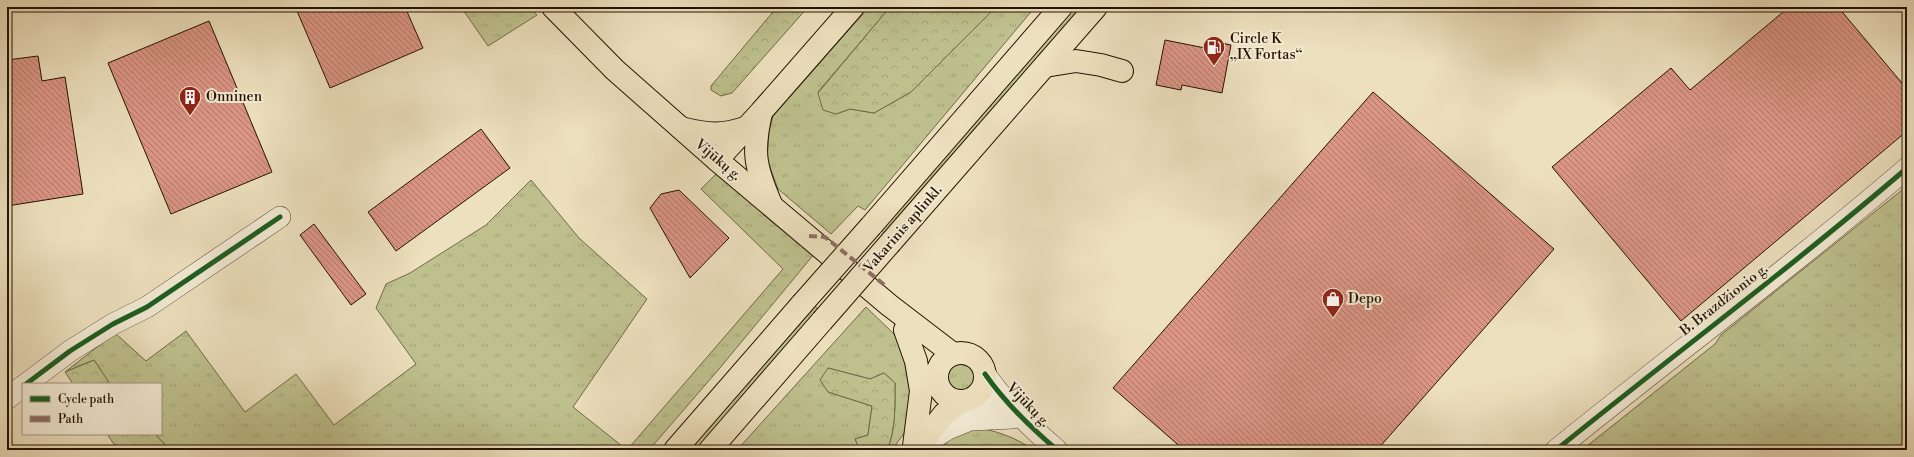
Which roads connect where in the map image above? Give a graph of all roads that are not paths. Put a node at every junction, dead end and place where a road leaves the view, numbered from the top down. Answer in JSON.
{"nodes":[{"id":1,"x":553,"y":7,"type":"edge"},
{"id":2,"x":853,"y":7,"type":"edge"},
{"id":3,"x":1096,"y":7,"type":"edge"},
{"id":4,"x":1055,"y":11,"type":"edge"},
{"id":5,"x":1045,"y":66,"type":"junction"},
{"id":6,"x":1122,"y":71,"type":"dead end"},
{"id":7,"x":755,"y":120,"type":"junction"},
{"id":8,"x":681,"y":128,"type":"junction"},
{"id":9,"x":717,"y":160,"type":"junction"},
{"id":10,"x":1907,"y":168,"type":"edge"},
{"id":11,"x":771,"y":204,"type":"junction"},
{"id":12,"x":280,"y":217,"type":"dead end"},
{"id":13,"x":889,"y":305,"type":"junction"},
{"id":14,"x":905,"y":330,"type":"junction"},
{"id":15,"x":953,"y":354,"type":"junction"},
{"id":16,"x":986,"y":374,"type":"junction"},
{"id":17,"x":937,"y":381,"type":"junction"},
{"id":18,"x":27,"y":383,"type":"edge"},
{"id":19,"x":22,"y":387,"type":"edge"},
{"id":20,"x":7,"y":398,"type":"edge"},
{"id":21,"x":965,"y":401,"type":"junction"},
{"id":22,"x":1020,"y":422,"type":"junction"},
{"id":23,"x":915,"y":448,"type":"edge"},
{"id":24,"x":675,"y":450,"type":"edge"},
{"id":25,"x":710,"y":450,"type":"edge"},
{"id":26,"x":1058,"y":450,"type":"edge"},
{"id":27,"x":1556,"y":450,"type":"edge"}],
"edges":[{"from":1,"to":8,"type":"main road","name":"Vijūkų g."},
{"from":2,"to":7,"type":"main road"},
{"from":3,"to":5,"type":"main road","name":"Vakarinis aplinkl."},
{"from":4,"to":24,"type":"main road","name":"Vakarinis aplinkl.","bridge":true},
{"from":5,"to":6,"type":"main road"},
{"from":5,"to":25,"type":"main road","name":"Vakarinis aplinkl.","bridge":true},
{"from":7,"to":8,"type":"main road"},
{"from":7,"to":9,"type":"main road"},
{"from":7,"to":11,"type":"main road"},
{"from":8,"to":9,"type":"main road","name":"Vijūkų g."},
{"from":9,"to":11,"type":"main road","name":"Vijūkų g."},
{"from":10,"to":27,"type":"street","name":"B. Brazdžionio g."},
{"from":11,"to":13,"type":"main road","name":"Vijūkų g."},
{"from":12,"to":18,"type":"street"},
{"from":13,"to":14,"type":"main road","name":"Vijūkų g."},
{"from":13,"to":15,"type":"main road","name":"Vijūkų g."},
{"from":14,"to":17,"type":"main road","name":"Vijūkų g."},
{"from":14,"to":23,"type":"main road"},
{"from":15,"to":16,"type":"main road"},
{"from":15,"to":17,"type":"main road"},
{"from":16,"to":21,"type":"main road"},
{"from":16,"to":22,"type":"street","name":"Vijūkų g."},
{"from":17,"to":21,"type":"main road"},
{"from":17,"to":23,"type":"main road"},
{"from":19,"to":20,"type":"street"},
{"from":21,"to":22,"type":"street","name":"Vijūkų g."},
{"from":21,"to":23,"type":"main road"},
{"from":22,"to":23,"type":"street"},
{"from":22,"to":26,"type":"street","name":"Vijūkų g."}]}
